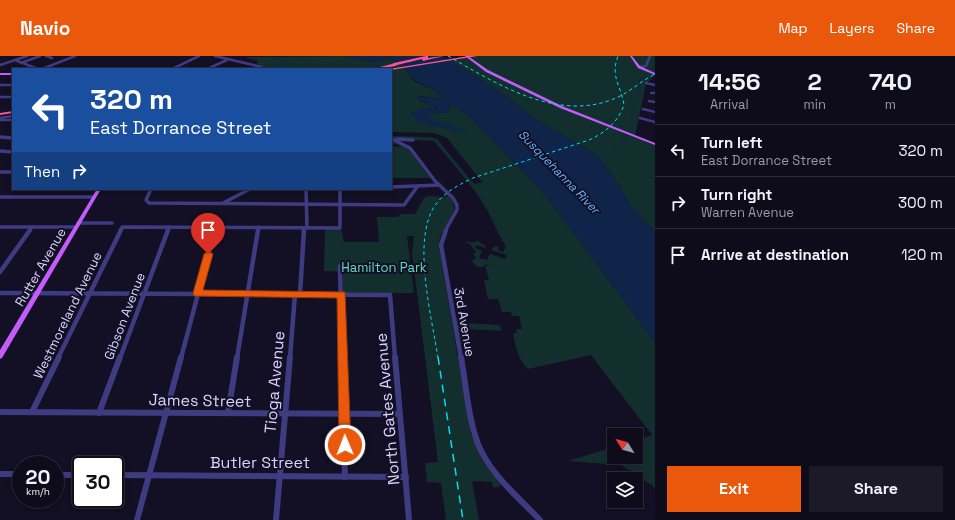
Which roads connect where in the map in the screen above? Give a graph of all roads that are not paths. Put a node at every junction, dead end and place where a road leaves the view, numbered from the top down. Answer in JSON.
{"nodes":[{"id":1,"x":26,"y":56,"type":"edge"},
{"id":2,"x":40,"y":56,"type":"edge"},
{"id":3,"x":46,"y":56,"type":"edge"},
{"id":4,"x":75,"y":56,"type":"edge"},
{"id":5,"x":199,"y":56,"type":"edge"},
{"id":6,"x":215,"y":56,"type":"edge"},
{"id":7,"x":231,"y":56,"type":"edge"},
{"id":8,"x":429,"y":56,"type":"edge"},
{"id":9,"x":442,"y":56,"type":"edge"},
{"id":10,"x":451,"y":56,"type":"edge"},
{"id":11,"x":631,"y":56,"type":"edge"},
{"id":12,"x":650,"y":56,"type":"edge"},
{"id":13,"x":52,"y":58,"type":"dead end"},
{"id":14,"x":469,"y":58,"type":"edge"},
{"id":15,"x":226,"y":59,"type":"junction"},
{"id":16,"x":14,"y":60,"type":"junction"},
{"id":17,"x":21,"y":63,"type":"junction"},
{"id":18,"x":0,"y":65,"type":"edge"},
{"id":19,"x":639,"y":67,"type":"junction"},
{"id":20,"x":35,"y":68,"type":"edge"},
{"id":21,"x":45,"y":68,"type":"edge"},
{"id":22,"x":175,"y":68,"type":"edge"},
{"id":23,"x":209,"y":68,"type":"edge"},
{"id":24,"x":262,"y":68,"type":"edge"},
{"id":25,"x":381,"y":68,"type":"edge"},
{"id":26,"x":392,"y":69,"type":"edge"},
{"id":27,"x":652,"y":73,"type":"edge"},
{"id":28,"x":0,"y":74,"type":"edge"},
{"id":29,"x":12,"y":74,"type":"edge"},
{"id":30,"x":646,"y":83,"type":"dead end"},
{"id":31,"x":0,"y":85,"type":"edge"},
{"id":32,"x":12,"y":85,"type":"edge"},
{"id":33,"x":655,"y":85,"type":"edge"},
{"id":34,"x":0,"y":97,"type":"edge"},
{"id":35,"x":12,"y":97,"type":"edge"},
{"id":36,"x":649,"y":101,"type":"dead end"},
{"id":37,"x":655,"y":102,"type":"edge"},
{"id":38,"x":643,"y":109,"type":"dead end"},
{"id":39,"x":12,"y":112,"type":"edge"},
{"id":40,"x":655,"y":112,"type":"edge"},
{"id":41,"x":12,"y":116,"type":"edge"},
{"id":42,"x":1,"y":117,"type":"edge"},
{"id":43,"x":640,"y":118,"type":"dead end"},
{"id":44,"x":12,"y":120,"type":"edge"},
{"id":45,"x":655,"y":122,"type":"edge"},
{"id":46,"x":0,"y":137,"type":"edge"},
{"id":47,"x":12,"y":138,"type":"edge"},
{"id":48,"x":392,"y":139,"type":"edge"},
{"id":49,"x":392,"y":139,"type":"edge"},
{"id":50,"x":413,"y":140,"type":"dead end"},
{"id":51,"x":655,"y":144,"type":"edge"},
{"id":52,"x":0,"y":152,"type":"edge"},
{"id":53,"x":12,"y":152,"type":"edge"},
{"id":54,"x":0,"y":172,"type":"edge"},
{"id":55,"x":12,"y":172,"type":"edge"},
{"id":56,"x":439,"y":186,"type":"junction"},
{"id":57,"x":392,"y":187,"type":"edge"},
{"id":58,"x":417,"y":187,"type":"junction"},
{"id":59,"x":98,"y":190,"type":"edge"},
{"id":60,"x":151,"y":190,"type":"edge"},
{"id":61,"x":248,"y":190,"type":"edge"},
{"id":62,"x":306,"y":190,"type":"edge"},
{"id":63,"x":340,"y":190,"type":"edge"},
{"id":64,"x":0,"y":197,"type":"edge"},
{"id":65,"x":94,"y":197,"type":"junction"},
{"id":66,"x":222,"y":204,"type":"junction"},
{"id":67,"x":307,"y":204,"type":"junction"},
{"id":68,"x":341,"y":205,"type":"junction"},
{"id":69,"x":112,"y":223,"type":"dead end"},
{"id":70,"x":77,"y":225,"type":"junction"},
{"id":71,"x":0,"y":227,"type":"edge"},
{"id":72,"x":32,"y":227,"type":"junction"},
{"id":73,"x":169,"y":227,"type":"junction"},
{"id":74,"x":216,"y":227,"type":"junction"},
{"id":75,"x":259,"y":227,"type":"junction"},
{"id":76,"x":305,"y":228,"type":"junction"},
{"id":77,"x":340,"y":266,"type":"dead end"},
{"id":78,"x":0,"y":272,"type":"edge"},
{"id":79,"x":0,"y":293,"type":"edge"},
{"id":80,"x":38,"y":293,"type":"junction"},
{"id":81,"x":90,"y":293,"type":"junction"},
{"id":82,"x":144,"y":293,"type":"junction"},
{"id":83,"x":198,"y":293,"type":"junction"},
{"id":84,"x":248,"y":294,"type":"junction"},
{"id":85,"x":297,"y":294,"type":"junction"},
{"id":86,"x":341,"y":294,"type":"junction"},
{"id":87,"x":0,"y":356,"type":"edge"},
{"id":88,"x":0,"y":412,"type":"edge"},
{"id":89,"x":32,"y":412,"type":"junction"},
{"id":90,"x":99,"y":412,"type":"junction"},
{"id":91,"x":166,"y":413,"type":"junction"},
{"id":92,"x":228,"y":413,"type":"junction"},
{"id":93,"x":284,"y":414,"type":"junction"},
{"id":94,"x":344,"y":414,"type":"junction"},
{"id":95,"x":399,"y":414,"type":"junction"},
{"id":96,"x":0,"y":474,"type":"edge"},
{"id":97,"x":12,"y":474,"type":"edge"},
{"id":98,"x":124,"y":475,"type":"edge"},
{"id":99,"x":148,"y":475,"type":"junction"},
{"id":100,"x":280,"y":476,"type":"junction"},
{"id":101,"x":345,"y":477,"type":"junction"},
{"id":102,"x":406,"y":477,"type":"junction"},
{"id":103,"x":137,"y":520,"type":"edge"},
{"id":104,"x":276,"y":520,"type":"edge"},
{"id":105,"x":409,"y":520,"type":"edge"},
{"id":106,"x":540,"y":520,"type":"edge"}],
"edges":[{"from":1,"to":16,"type":"street"},
{"from":2,"to":17,"type":"street"},
{"from":3,"to":13,"type":"street"},
{"from":4,"to":21,"type":"street"},
{"from":5,"to":22,"type":"street"},
{"from":6,"to":15,"type":"street"},
{"from":7,"to":15,"type":"street"},
{"from":8,"to":25,"type":"highway"},
{"from":9,"to":25,"type":"highway"},
{"from":10,"to":25,"type":"highway"},
{"from":11,"to":19,"type":"main road"},
{"from":12,"to":19,"type":"street"},
{"from":14,"to":26,"type":"highway"},
{"from":14,"to":51,"type":"main road"},
{"from":15,"to":23,"type":"street"},
{"from":15,"to":24,"type":"street"},
{"from":16,"to":17,"type":"street"},
{"from":16,"to":18,"type":"street"},
{"from":17,"to":20,"type":"street"},
{"from":19,"to":27,"type":"main road"},
{"from":28,"to":29,"type":"main road"},
{"from":30,"to":33,"type":"street"},
{"from":31,"to":32,"type":"street"},
{"from":34,"to":35,"type":"street"},
{"from":36,"to":37,"type":"street"},
{"from":38,"to":40,"type":"street"},
{"from":39,"to":42,"type":"highway"},
{"from":41,"to":42,"type":"street"},
{"from":42,"to":44,"type":"street"},
{"from":43,"to":45,"type":"street"},
{"from":46,"to":47,"type":"street"},
{"from":48,"to":50,"type":"street"},
{"from":49,"to":56,"type":"street","name":"3rd Avenue"},
{"from":52,"to":53,"type":"street"},
{"from":54,"to":55,"type":"street"},
{"from":56,"to":58,"type":"street"},
{"from":56,"to":106,"type":"street","name":"3rd Avenue"},
{"from":57,"to":58,"type":"street"},
{"from":58,"to":68,"type":"street"},
{"from":59,"to":65,"type":"main road","name":"Rutter Avenue"},
{"from":60,"to":66,"type":"street"},
{"from":61,"to":66,"type":"street"},
{"from":62,"to":67,"type":"street","name":"Tioga Avenue"},
{"from":63,"to":68,"type":"street"},
{"from":64,"to":65,"type":"street"},
{"from":65,"to":70,"type":"main road","name":"Rutter Avenue"},
{"from":66,"to":67,"type":"street"},
{"from":67,"to":68,"type":"street"},
{"from":67,"to":76,"type":"street","name":"Tioga Avenue"},
{"from":68,"to":76,"type":"street"},
{"from":69,"to":70,"type":"street"},
{"from":70,"to":72,"type":"street"},
{"from":70,"to":80,"type":"main road","name":"Rutter Avenue"},
{"from":71,"to":72,"type":"street"},
{"from":72,"to":78,"type":"street"},
{"from":73,"to":74,"type":"street"},
{"from":73,"to":81,"type":"street","name":"Westmoreland Avenue"},
{"from":73,"to":82,"type":"street","name":"Gibson Avenue"},
{"from":74,"to":75,"type":"street"},
{"from":74,"to":83,"type":"street"},
{"from":75,"to":76,"type":"street"},
{"from":75,"to":84,"type":"street"},
{"from":76,"to":85,"type":"street","name":"Tioga Avenue"},
{"from":77,"to":86,"type":"street"},
{"from":79,"to":80,"type":"street"},
{"from":80,"to":81,"type":"street"},
{"from":80,"to":87,"type":"main road","name":"Rutter Avenue"},
{"from":81,"to":82,"type":"street"},
{"from":81,"to":89,"type":"street","name":"Westmoreland Avenue"},
{"from":82,"to":83,"type":"street"},
{"from":82,"to":90,"type":"street","name":"Gibson Avenue"},
{"from":83,"to":84,"type":"street"},
{"from":83,"to":91,"type":"street"},
{"from":84,"to":85,"type":"street"},
{"from":84,"to":92,"type":"street"},
{"from":85,"to":86,"type":"street"},
{"from":85,"to":93,"type":"street","name":"Tioga Avenue"},
{"from":86,"to":94,"type":"street"},
{"from":86,"to":95,"type":"street","name":"North Gates Avenue"},
{"from":88,"to":89,"type":"street","name":"James Street"},
{"from":89,"to":90,"type":"street","name":"James Street"},
{"from":90,"to":91,"type":"street","name":"James Street"},
{"from":91,"to":92,"type":"street","name":"James Street"},
{"from":91,"to":99,"type":"street"},
{"from":92,"to":93,"type":"street","name":"James Street"},
{"from":93,"to":94,"type":"street","name":"James Street"},
{"from":93,"to":100,"type":"street","name":"Tioga Avenue"},
{"from":94,"to":95,"type":"street","name":"James Street"},
{"from":94,"to":101,"type":"street"},
{"from":95,"to":102,"type":"street","name":"North Gates Avenue"},
{"from":96,"to":97,"type":"street"},
{"from":98,"to":99,"type":"street","name":"Butler Street"},
{"from":99,"to":100,"type":"street","name":"Butler Street"},
{"from":99,"to":103,"type":"street"},
{"from":100,"to":101,"type":"street","name":"Butler Street"},
{"from":100,"to":104,"type":"street","name":"Tioga Avenue"},
{"from":101,"to":102,"type":"street","name":"Butler Street"},
{"from":102,"to":105,"type":"street","name":"North Gates Avenue"}]}
